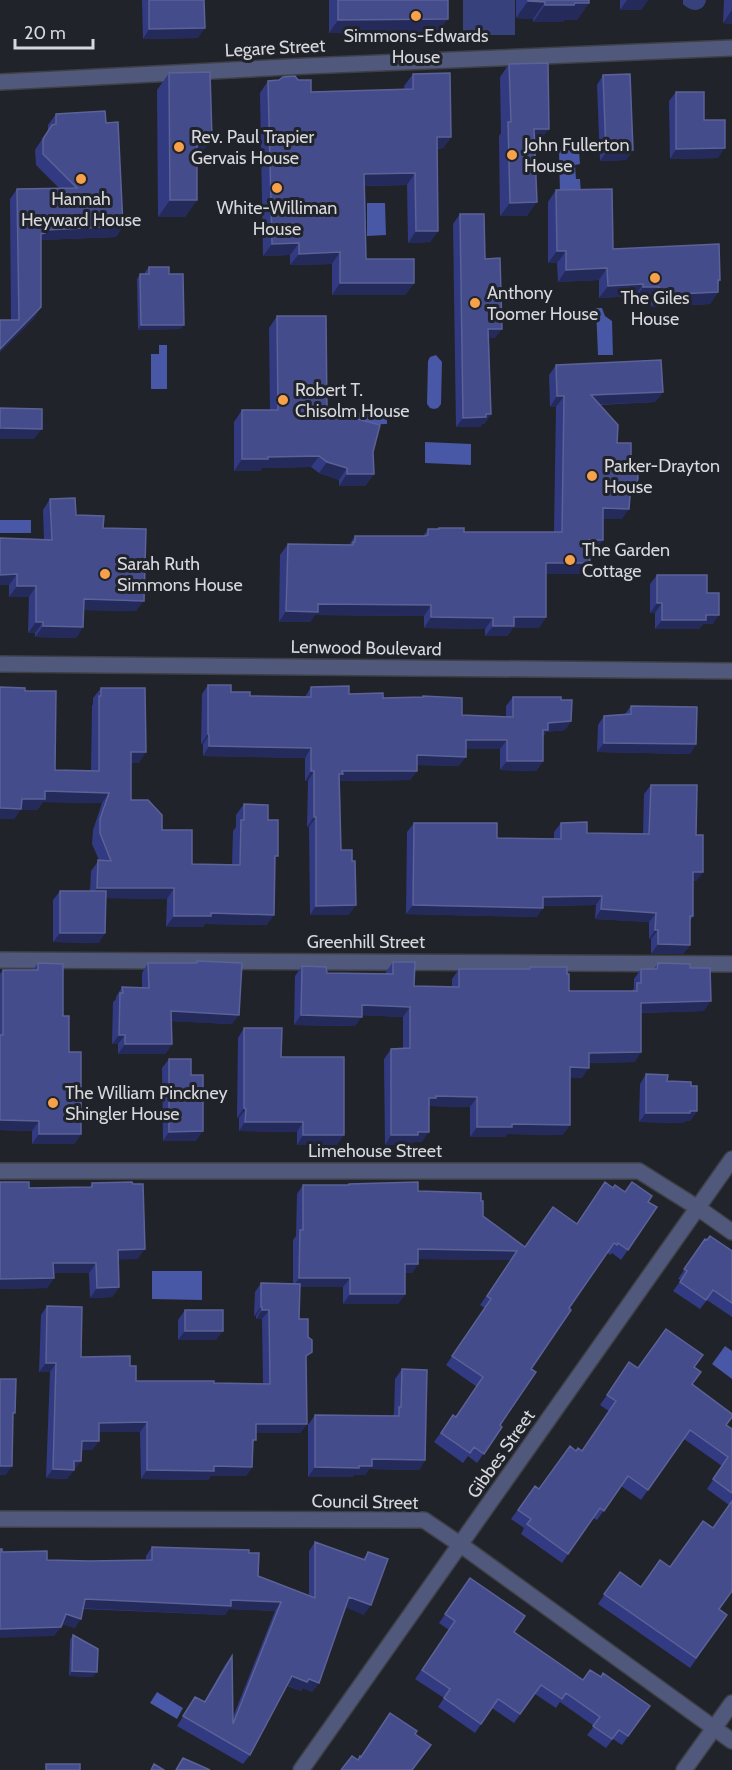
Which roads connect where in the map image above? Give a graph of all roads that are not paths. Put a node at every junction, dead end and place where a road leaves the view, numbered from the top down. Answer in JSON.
{"nodes":[{"id":1,"x":732,"y":48,"type":"edge"},
{"id":2,"x":0,"y":82,"type":"edge"},
{"id":3,"x":0,"y":664,"type":"edge"},
{"id":4,"x":732,"y":671,"type":"edge"},
{"id":5,"x":0,"y":960,"type":"edge"},
{"id":6,"x":732,"y":964,"type":"edge"},
{"id":7,"x":732,"y":1159,"type":"edge"},
{"id":8,"x":0,"y":1171,"type":"edge"},
{"id":9,"x":698,"y":1208,"type":"junction"},
{"id":10,"x":732,"y":1232,"type":"edge"},
{"id":11,"x":0,"y":1519,"type":"edge"},
{"id":12,"x":461,"y":1545,"type":"junction"},
{"id":13,"x":732,"y":1703,"type":"edge"},
{"id":14,"x":714,"y":1728,"type":"junction"},
{"id":15,"x":732,"y":1741,"type":"edge"},
{"id":16,"x":301,"y":1770,"type":"edge"},
{"id":17,"x":684,"y":1770,"type":"edge"}],
"edges":[{"from":1,"to":2,"type":"street","name":"Legare Street"},
{"from":3,"to":4,"type":"street","name":"Lenwood Boulevard"},
{"from":5,"to":6,"type":"street","name":"Greenhill Street"},
{"from":7,"to":9,"type":"street","name":"Gibbes Street"},
{"from":8,"to":9,"type":"street","name":"Limehouse Street"},
{"from":9,"to":10,"type":"street","name":"Limehouse Street"},
{"from":9,"to":12,"type":"street","name":"Gibbes Street"},
{"from":11,"to":12,"type":"street","name":"Council Street"},
{"from":12,"to":14,"type":"street","name":"Council Street"},
{"from":12,"to":16,"type":"street","name":"Gibbes Street"},
{"from":13,"to":14,"type":"street"},
{"from":14,"to":15,"type":"street","name":"Council Street"},
{"from":14,"to":17,"type":"street"}]}
